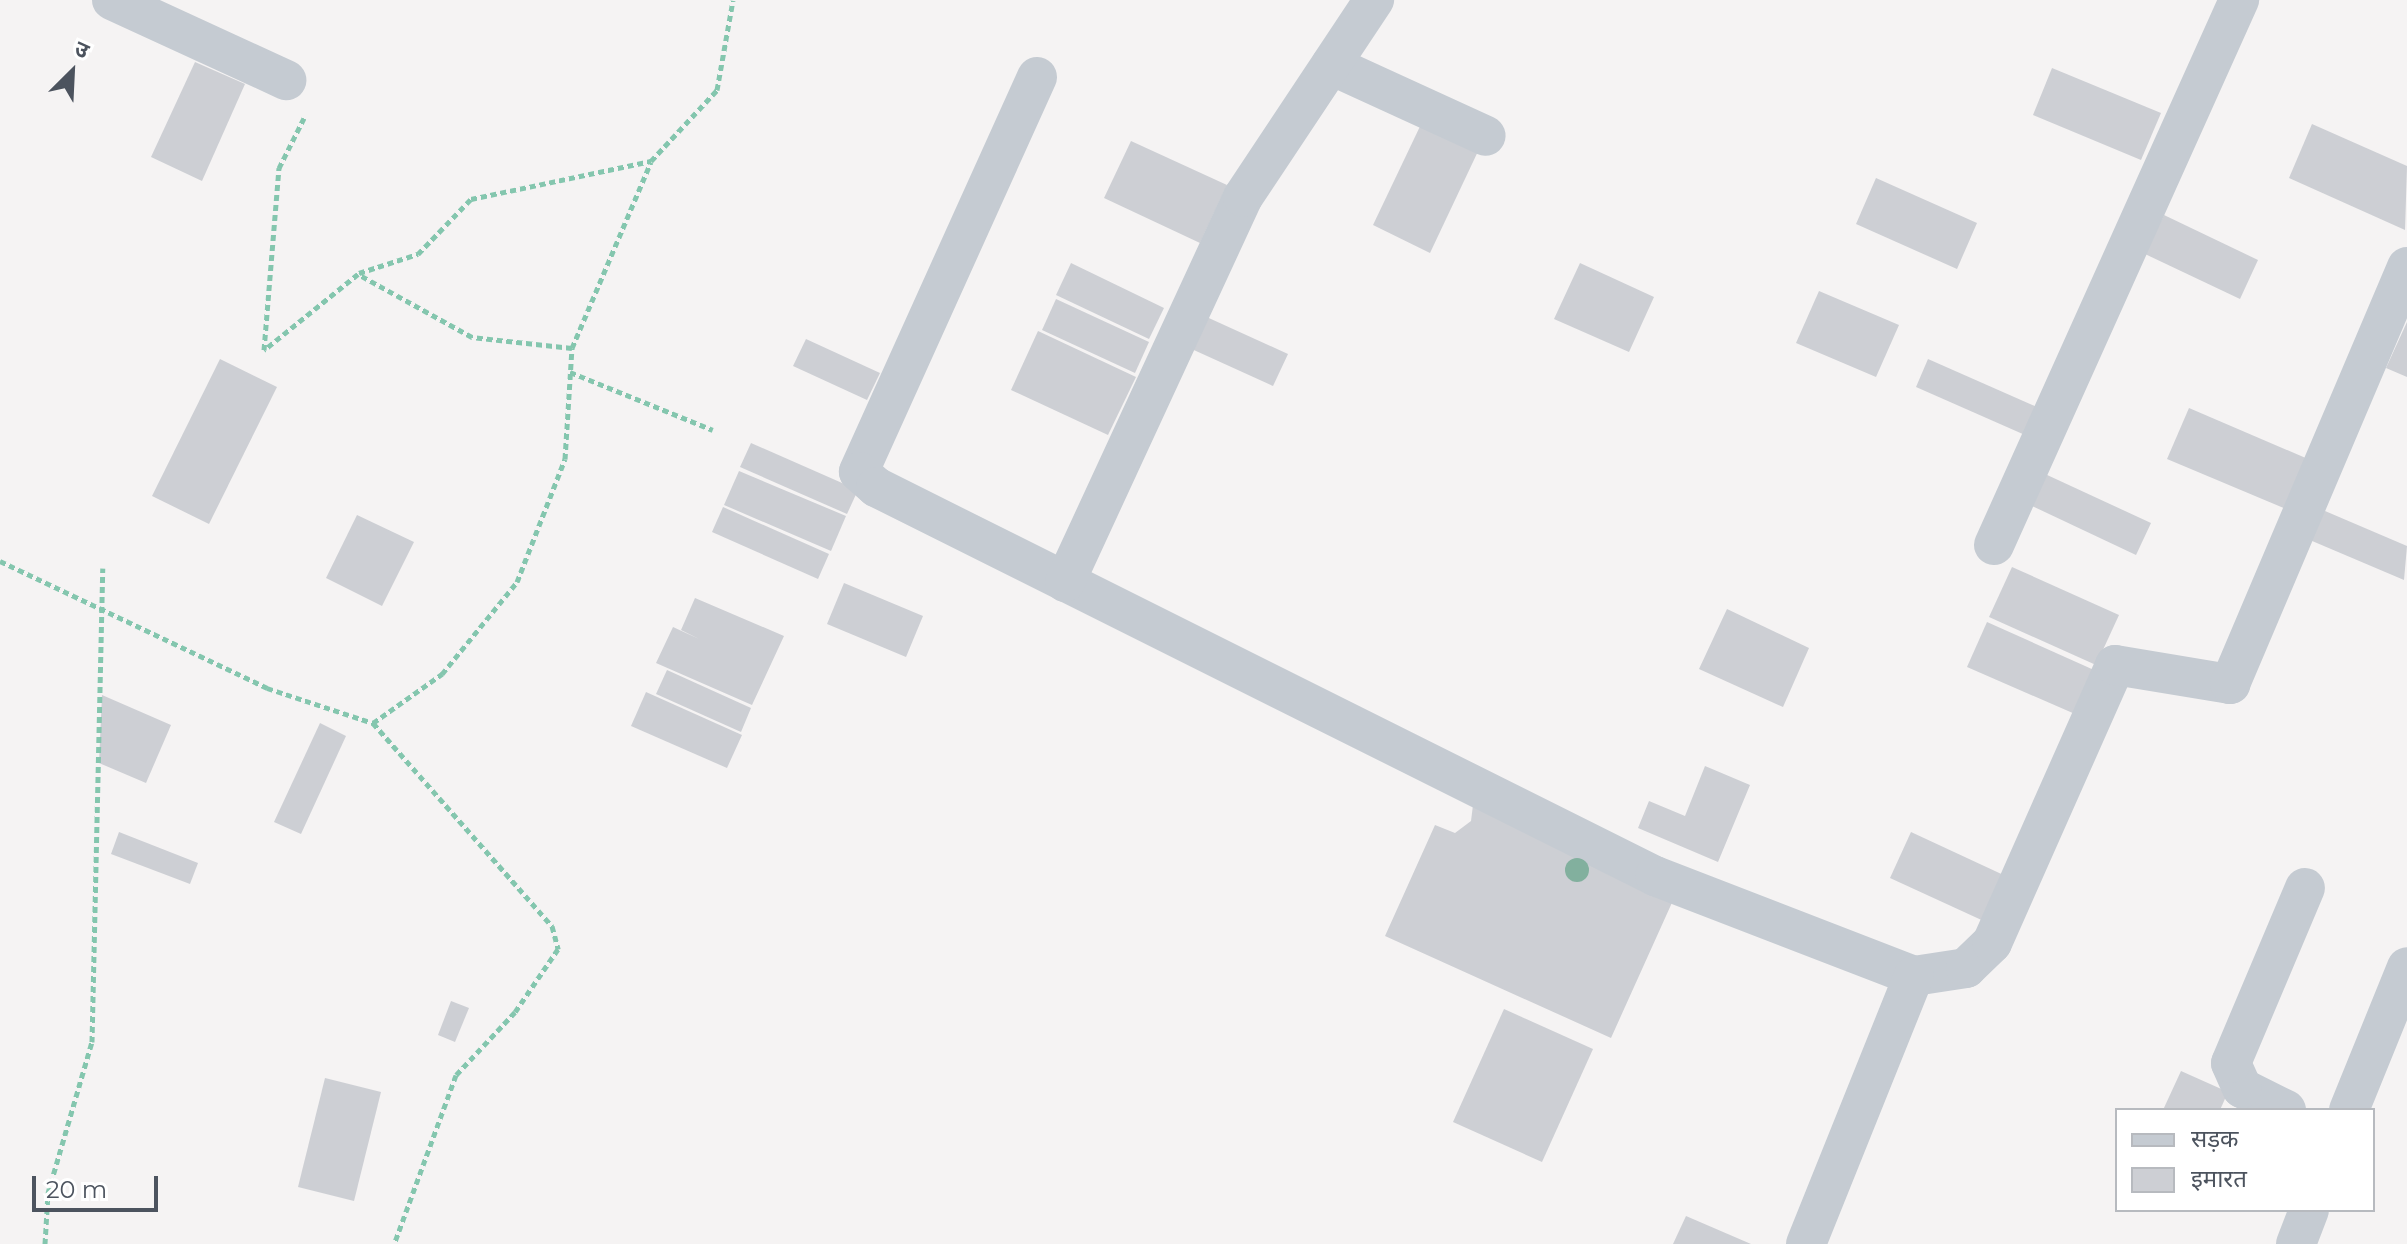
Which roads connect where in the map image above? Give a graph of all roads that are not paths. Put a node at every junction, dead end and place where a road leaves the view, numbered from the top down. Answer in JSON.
{"nodes":[{"id":1,"x":112,"y":0,"type":"edge"},
{"id":2,"x":1374,"y":0,"type":"edge"},
{"id":3,"x":2239,"y":0,"type":"edge"},
{"id":4,"x":1331,"y":65,"type":"junction"},
{"id":5,"x":1037,"y":77,"type":"dead end"},
{"id":6,"x":286,"y":80,"type":"road end"},
{"id":7,"x":1486,"y":136,"type":"dead end"},
{"id":8,"x":2407,"y":267,"type":"edge"},
{"id":9,"x":1994,"y":545,"type":"dead end"},
{"id":10,"x":1065,"y":582,"type":"junction"},
{"id":11,"x":2305,"y":888,"type":"dead end"},
{"id":12,"x":2407,"y":967,"type":"edge"},
{"id":13,"x":1914,"y":976,"type":"junction"},
{"id":14,"x":2282,"y":1108,"type":"edge"},
{"id":15,"x":2350,"y":1108,"type":"edge"},
{"id":16,"x":2308,"y":1212,"type":"edge"},
{"id":17,"x":1806,"y":1244,"type":"edge"},
{"id":18,"x":2296,"y":1244,"type":"edge"}],
"edges":[{"from":1,"to":6,"type":"street"},
{"from":2,"to":4,"type":"street"},
{"from":3,"to":9,"type":"street"},
{"from":4,"to":7,"type":"street"},
{"from":4,"to":10,"type":"street"},
{"from":5,"to":10,"type":"street"},
{"from":8,"to":13,"type":"street"},
{"from":10,"to":13,"type":"street"},
{"from":11,"to":14,"type":"street"},
{"from":12,"to":15,"type":"street"},
{"from":13,"to":17,"type":"street"},
{"from":16,"to":18,"type":"street"}]}
